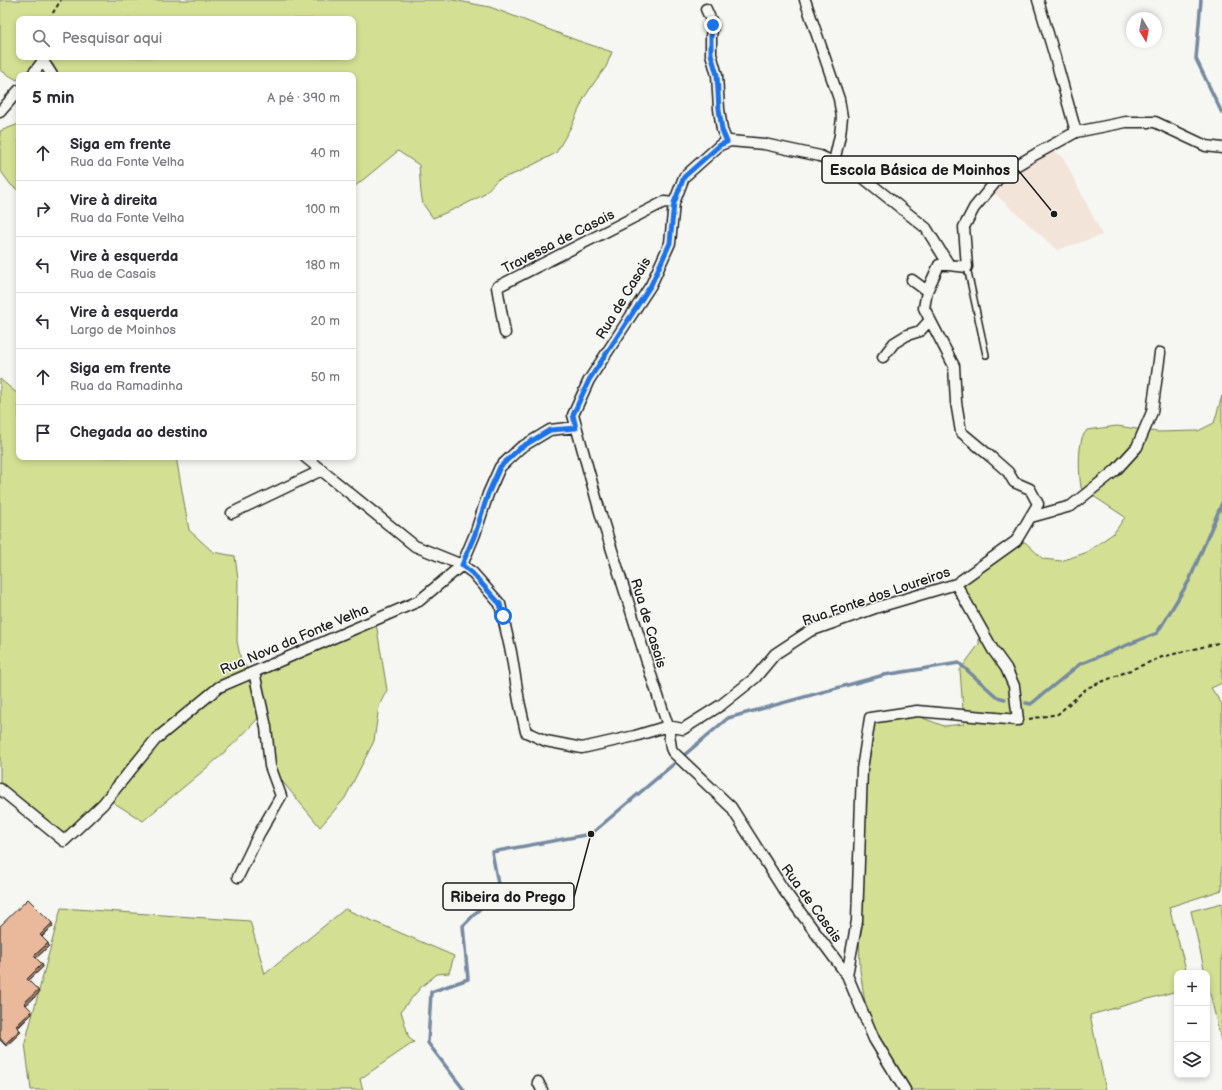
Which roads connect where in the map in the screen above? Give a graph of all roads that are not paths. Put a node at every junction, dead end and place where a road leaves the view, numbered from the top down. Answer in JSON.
{"nodes":[{"id":1,"x":805,"y":0,"type":"edge"},
{"id":2,"x":1038,"y":0,"type":"edge"},
{"id":3,"x":706,"y":9,"type":"dead end"},
{"id":4,"x":35,"y":72,"type":"edge"},
{"id":5,"x":50,"y":72,"type":"edge"},
{"id":6,"x":16,"y":93,"type":"edge"},
{"id":7,"x":0,"y":112,"type":"edge"},
{"id":8,"x":1076,"y":132,"type":"junction"},
{"id":9,"x":727,"y":142,"type":"junction"},
{"id":10,"x":1222,"y":148,"type":"edge"},
{"id":11,"x":834,"y":162,"type":"junction"},
{"id":12,"x":674,"y":203,"type":"junction"},
{"id":13,"x":949,"y":265,"type":"junction"},
{"id":14,"x":967,"y":267,"type":"junction"},
{"id":15,"x":912,"y":280,"type":"dead end"},
{"id":16,"x":927,"y":291,"type":"junction"},
{"id":17,"x":930,"y":320,"type":"junction"},
{"id":18,"x":505,"y":333,"type":"dead end"},
{"id":19,"x":1160,"y":353,"type":"dead end"},
{"id":20,"x":986,"y":355,"type":"dead end"},
{"id":21,"x":882,"y":357,"type":"dead end"},
{"id":22,"x":576,"y":428,"type":"junction"},
{"id":23,"x":310,"y":460,"type":"edge"},
{"id":24,"x":322,"y":470,"type":"junction"},
{"id":25,"x":232,"y":513,"type":"dead end"},
{"id":26,"x":1031,"y":516,"type":"junction"},
{"id":27,"x":462,"y":565,"type":"junction"},
{"id":28,"x":956,"y":584,"type":"junction"},
{"id":29,"x":254,"y":672,"type":"junction"},
{"id":30,"x":668,"y":726,"type":"junction"},
{"id":31,"x":0,"y":789,"type":"edge"},
{"id":32,"x":238,"y":878,"type":"dead end"},
{"id":33,"x":847,"y":975,"type":"junction"},
{"id":34,"x":905,"y":1090,"type":"edge"}],
"edges":[{"from":1,"to":11,"type":"street"},
{"from":2,"to":8,"type":"street"},
{"from":3,"to":9,"type":"street"},
{"from":4,"to":5,"type":"street"},
{"from":6,"to":7,"type":"street"},
{"from":8,"to":10,"type":"street"},
{"from":8,"to":14,"type":"street"},
{"from":9,"to":11,"type":"street"},
{"from":9,"to":12,"type":"street","name":"Rua de Casais"},
{"from":11,"to":13,"type":"street"},
{"from":12,"to":18,"type":"street","name":"Travessa de Casais"},
{"from":12,"to":22,"type":"street","name":"Rua de Casais"},
{"from":13,"to":14,"type":"street"},
{"from":13,"to":16,"type":"street","name":"Rua Fonte dos Loureiros"},
{"from":14,"to":20,"type":"lane"},
{"from":15,"to":16,"type":"street"},
{"from":16,"to":17,"type":"street","name":"Rua Fonte dos Loureiros"},
{"from":17,"to":21,"type":"street"},
{"from":17,"to":26,"type":"street","name":"Rua Fonte dos Loureiros"},
{"from":19,"to":26,"type":"street"},
{"from":22,"to":27,"type":"street"},
{"from":22,"to":30,"type":"street","name":"Rua de Casais"},
{"from":23,"to":24,"type":"street"},
{"from":24,"to":25,"type":"street"},
{"from":24,"to":27,"type":"street"},
{"from":26,"to":28,"type":"street","name":"Rua Fonte dos Loureiros"},
{"from":27,"to":29,"type":"street","name":"Rua Nova da Fonte Velha"},
{"from":27,"to":30,"type":"street","name":"Rua Fonte dos Loureiros"},
{"from":28,"to":30,"type":"street","name":"Rua Fonte dos Loureiros"},
{"from":28,"to":33,"type":"street"},
{"from":29,"to":31,"type":"street","name":"Rua Nova da Fonte Velha"},
{"from":29,"to":32,"type":"street"},
{"from":30,"to":33,"type":"street","name":"Rua de Casais"},
{"from":33,"to":34,"type":"street","name":"Rua de Casais"}]}
